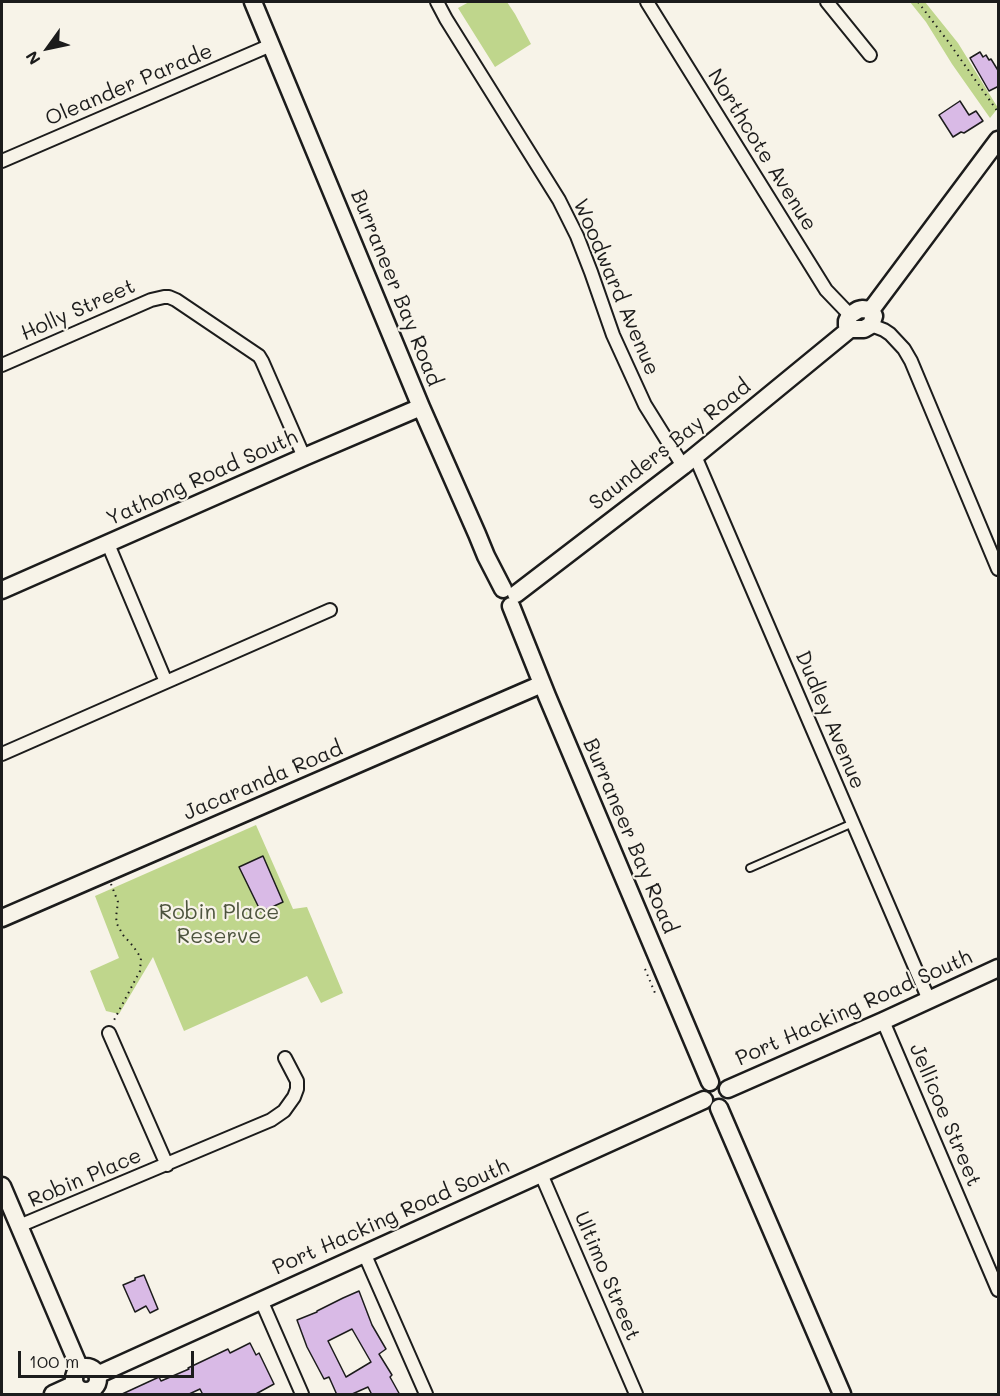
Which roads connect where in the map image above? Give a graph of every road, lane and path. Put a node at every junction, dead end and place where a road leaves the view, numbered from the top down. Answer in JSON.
{"nodes":[{"id":1,"x":253,"y":2,"type":"edge"},
{"id":2,"x":437,"y":2,"type":"edge"},
{"id":3,"x":646,"y":2,"type":"edge"},
{"id":4,"x":827,"y":2,"type":"edge"},
{"id":5,"x":918,"y":2,"type":"edge"},
{"id":6,"x":271,"y":45,"type":"junction"},
{"id":7,"x":870,"y":55,"type":"dead end"},
{"id":8,"x":999,"y":112,"type":"edge"},
{"id":9,"x":999,"y":140,"type":"edge"},
{"id":10,"x":2,"y":160,"type":"edge"},
{"id":11,"x":871,"y":318,"type":"junction"},
{"id":12,"x":850,"y":322,"type":"junction"},
{"id":13,"x":2,"y":365,"type":"edge"},
{"id":14,"x":421,"y":407,"type":"junction"},
{"id":15,"x":304,"y":457,"type":"junction"},
{"id":16,"x":689,"y":461,"type":"junction"},
{"id":17,"x":108,"y":544,"type":"junction"},
{"id":18,"x":999,"y":569,"type":"edge"},
{"id":19,"x":2,"y":590,"type":"edge"},
{"id":20,"x":510,"y":596,"type":"junction"},
{"id":21,"x":330,"y":610,"type":"dead end"},
{"id":22,"x":166,"y":682,"type":"junction"},
{"id":23,"x":542,"y":684,"type":"junction"},
{"id":24,"x":2,"y":754,"type":"edge"},
{"id":25,"x":853,"y":823,"type":"junction"},
{"id":26,"x":750,"y":868,"type":"dead end"},
{"id":27,"x":107,"y":873,"type":"junction"},
{"id":28,"x":2,"y":918,"type":"edge"},
{"id":29,"x":999,"y":968,"type":"edge"},
{"id":30,"x":645,"y":969,"type":"dead end"},
{"id":31,"x":655,"y":993,"type":"dead end"},
{"id":32,"x":929,"y":1000,"type":"junction"},
{"id":33,"x":883,"y":1021,"type":"junction"},
{"id":34,"x":109,"y":1033,"type":"joint"},
{"id":35,"x":285,"y":1058,"type":"dead end"},
{"id":36,"x":710,"y":1082,"type":"junction"},
{"id":37,"x":728,"y":1089,"type":"junction"},
{"id":38,"x":704,"y":1100,"type":"junction"},
{"id":39,"x":719,"y":1108,"type":"junction"},
{"id":40,"x":167,"y":1165,"type":"junction"},
{"id":41,"x":541,"y":1174,"type":"junction"},
{"id":42,"x":2,"y":1186,"type":"edge"},
{"id":43,"x":19,"y":1226,"type":"junction"},
{"id":44,"x":364,"y":1253,"type":"junction"},
{"id":45,"x":999,"y":1290,"type":"edge"},
{"id":46,"x":261,"y":1300,"type":"junction"},
{"id":47,"x":84,"y":1385,"type":"edge"},
{"id":48,"x":53,"y":1395,"type":"edge"},
{"id":49,"x":302,"y":1395,"type":"edge"},
{"id":50,"x":426,"y":1395,"type":"edge"},
{"id":51,"x":636,"y":1395,"type":"edge"},
{"id":52,"x":842,"y":1395,"type":"edge"}],
"edges":[{"from":1,"to":6,"type":"street","name":"Burraneer Bay Road"},
{"from":2,"to":16,"type":"street","name":"Woodward Avenue"},
{"from":3,"to":12,"type":"street","name":"Northcote Avenue"},
{"from":4,"to":7,"type":"street"},
{"from":5,"to":8,"type":"path"},
{"from":6,"to":10,"type":"street","name":"Oleander Parade"},
{"from":6,"to":14,"type":"street","name":"Burraneer Bay Road"},
{"from":9,"to":11,"type":"street"},
{"from":11,"to":12,"type":"street"},
{"from":11,"to":18,"type":"street"},
{"from":12,"to":16,"type":"street","name":"Saunders Bay Road"},
{"from":13,"to":15,"type":"street","name":"Holly Street"},
{"from":14,"to":15,"type":"street","name":"Yathong Road South"},
{"from":14,"to":20,"type":"street","name":"Burraneer Bay Road"},
{"from":15,"to":17,"type":"street","name":"Yathong Road South"},
{"from":16,"to":20,"type":"street","name":"Saunders Bay Road"},
{"from":16,"to":25,"type":"street","name":"Dudley Avenue"},
{"from":17,"to":19,"type":"street","name":"Yathong Road South"},
{"from":17,"to":22,"type":"street"},
{"from":20,"to":23,"type":"street","name":"Burraneer Bay Road"},
{"from":21,"to":22,"type":"street"},
{"from":22,"to":24,"type":"street"},
{"from":23,"to":27,"type":"street","name":"Jacaranda Road"},
{"from":23,"to":36,"type":"street","name":"Burraneer Bay Road"},
{"from":25,"to":26,"type":"lane"},
{"from":25,"to":32,"type":"street","name":"Dudley Avenue"},
{"from":27,"to":28,"type":"street","name":"Jacaranda Road"},
{"from":27,"to":34,"type":"path"},
{"from":29,"to":32,"type":"street","name":"Port Hacking Road South"},
{"from":30,"to":31,"type":"path"},
{"from":32,"to":33,"type":"street","name":"Port Hacking Road South"},
{"from":33,"to":37,"type":"street","name":"Port Hacking Road South"},
{"from":33,"to":45,"type":"street","name":"Jellicoe Street"},
{"from":34,"to":40,"type":"street","name":"Robin Place"},
{"from":35,"to":40,"type":"street","name":"Robin Place"},
{"from":36,"to":37,"type":"street"},
{"from":36,"to":38,"type":"street"},
{"from":37,"to":39,"type":"street"},
{"from":38,"to":39,"type":"street"},
{"from":38,"to":41,"type":"street","name":"Port Hacking Road South"},
{"from":39,"to":52,"type":"street"},
{"from":40,"to":43,"type":"street","name":"Robin Place"},
{"from":41,"to":44,"type":"street","name":"Port Hacking Road South"},
{"from":41,"to":51,"type":"street","name":"Ultimo Street"},
{"from":42,"to":43,"type":"street"},
{"from":43,"to":47,"type":"street"},
{"from":44,"to":46,"type":"street","name":"Port Hacking Road South"},
{"from":44,"to":50,"type":"street"},
{"from":46,"to":47,"type":"street","name":"Port Hacking Road South"},
{"from":46,"to":49,"type":"street"},
{"from":47,"to":48,"type":"street"}]}
